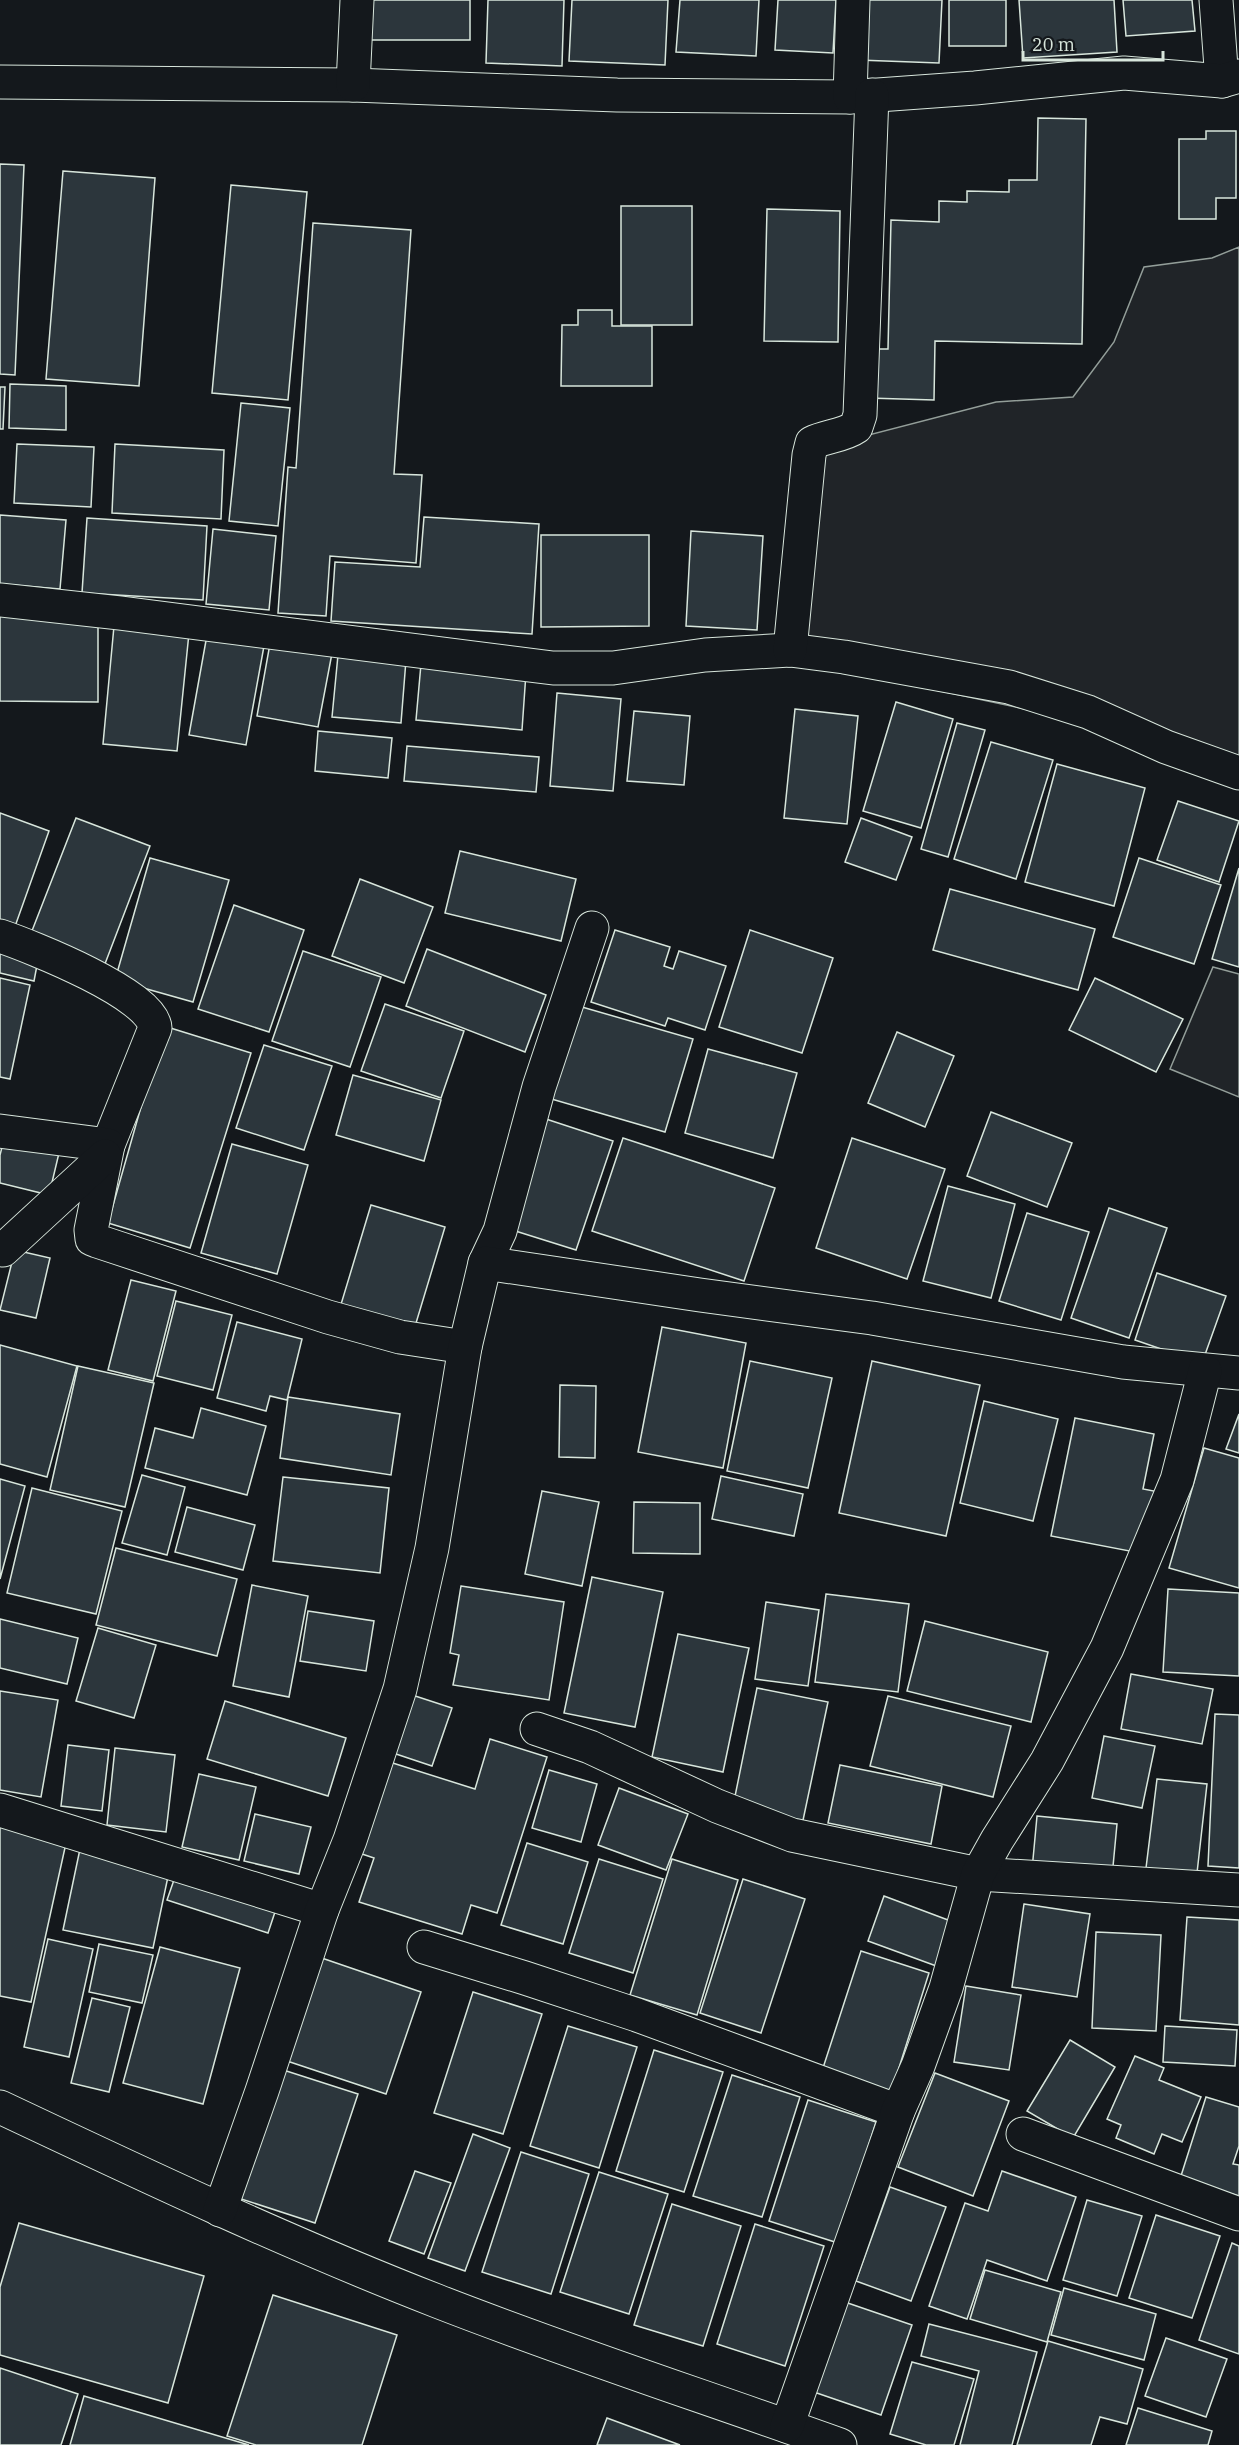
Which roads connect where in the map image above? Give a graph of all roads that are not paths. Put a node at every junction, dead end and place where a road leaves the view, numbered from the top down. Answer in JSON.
{"nodes":[{"id":1,"x":357,"y":0,"type":"edge"},
{"id":2,"x":853,"y":0,"type":"edge"},
{"id":3,"x":1216,"y":0,"type":"edge"},
{"id":4,"x":1231,"y":79,"type":"edge"},
{"id":5,"x":0,"y":82,"type":"edge"},
{"id":6,"x":354,"y":85,"type":"junction"},
{"id":7,"x":861,"y":96,"type":"junction"},
{"id":8,"x":0,"y":600,"type":"edge"},
{"id":9,"x":790,"y":650,"type":"junction"},
{"id":10,"x":1239,"y":773,"type":"edge"},
{"id":11,"x":592,"y":928,"type":"dead end"},
{"id":12,"x":0,"y":936,"type":"edge"},
{"id":13,"x":0,"y":1131,"type":"edge"},
{"id":14,"x":106,"y":1150,"type":"junction"},
{"id":15,"x":3,"y":1250,"type":"dead end"},
{"id":16,"x":485,"y":1263,"type":"junction"},
{"id":17,"x":465,"y":1347,"type":"junction"},
{"id":18,"x":1205,"y":1371,"type":"junction"},
{"id":19,"x":1239,"y":1373,"type":"edge"},
{"id":20,"x":537,"y":1729,"type":"dead end"},
{"id":21,"x":0,"y":1810,"type":"edge"},
{"id":22,"x":978,"y":1874,"type":"junction"},
{"id":23,"x":1239,"y":1890,"type":"edge"},
{"id":24,"x":322,"y":1910,"type":"junction"},
{"id":25,"x":423,"y":1947,"type":"dead end"},
{"id":26,"x":0,"y":2107,"type":"edge"},
{"id":27,"x":898,"y":2110,"type":"junction"},
{"id":28,"x":1023,"y":2134,"type":"dead end"},
{"id":29,"x":220,"y":2210,"type":"junction"},
{"id":30,"x":1239,"y":2214,"type":"edge"},
{"id":31,"x":787,"y":2426,"type":"junction"},
{"id":32,"x":840,"y":2445,"type":"edge"}],
"edges":[{"from":1,"to":6,"type":"street"},
{"from":2,"to":7,"type":"street"},
{"from":3,"to":4,"type":"street"},
{"from":4,"to":7,"type":"street"},
{"from":5,"to":6,"type":"street"},
{"from":6,"to":7,"type":"street"},
{"from":7,"to":9,"type":"street"},
{"from":8,"to":9,"type":"street"},
{"from":9,"to":10,"type":"street"},
{"from":11,"to":16,"type":"street"},
{"from":12,"to":14,"type":"street"},
{"from":13,"to":14,"type":"street"},
{"from":14,"to":15,"type":"street"},
{"from":14,"to":17,"type":"street"},
{"from":16,"to":17,"type":"street"},
{"from":16,"to":18,"type":"street"},
{"from":17,"to":24,"type":"street"},
{"from":18,"to":19,"type":"street"},
{"from":18,"to":22,"type":"street"},
{"from":20,"to":22,"type":"street"},
{"from":21,"to":24,"type":"street"},
{"from":22,"to":23,"type":"street"},
{"from":22,"to":27,"type":"street"},
{"from":24,"to":29,"type":"street"},
{"from":25,"to":27,"type":"street"},
{"from":26,"to":29,"type":"street"},
{"from":27,"to":31,"type":"street"},
{"from":28,"to":30,"type":"street"},
{"from":29,"to":31,"type":"street"},
{"from":31,"to":32,"type":"street"}]}
